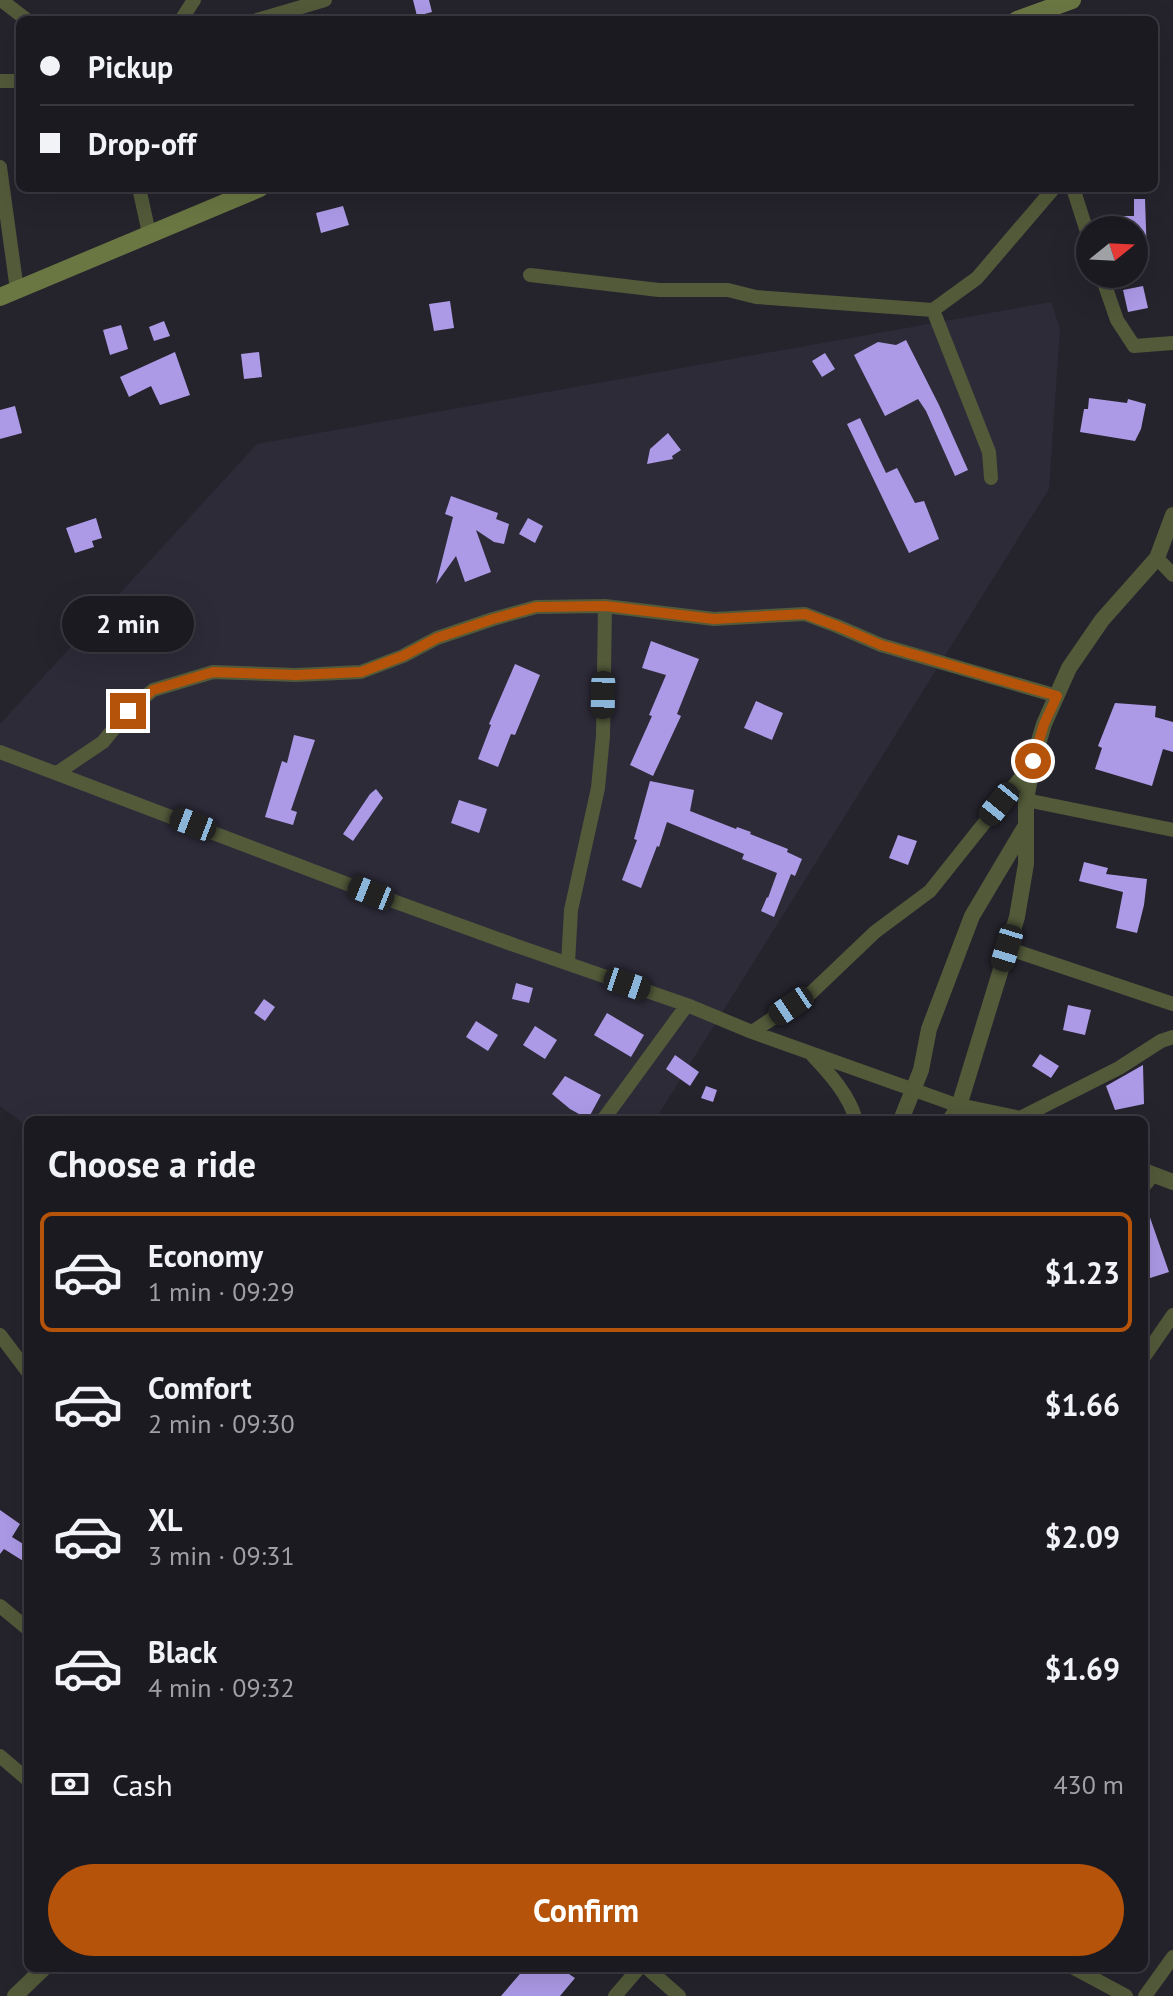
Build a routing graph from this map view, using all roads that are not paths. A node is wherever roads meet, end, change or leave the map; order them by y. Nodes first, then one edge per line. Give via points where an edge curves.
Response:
1 (1, 0) edge
2 (325, 0) edge
3 (1072, 0) edge
4 (22, 16) edge
5 (271, 16) edge
6 (1028, 16) edge
7 (0, 167) edge
8 (140, 192) edge
9 (250, 192) edge
10 (1051, 192) edge
11 (1074, 192) edge
12 (1082, 216) edge
13 (149, 233) junction
14 (530, 275) dead end
15 (1106, 288) edge
16 (8, 293) edge
17 (933, 310) junction
18 (1173, 343) edge
19 (991, 478) dead end
20 (1173, 515) edge
21 (1157, 558) junction
22 (1173, 575) edge
23 (605, 606) junction
24 (1057, 696) junction
25 (0, 752) edge
26 (1033, 761) junction
27 (57, 773) junction
28 (1026, 800) junction
29 (1026, 826) junction
30 (1173, 830) edge
31 (1007, 948) junction
32 (568, 963) junction
33 (1173, 1004) edge
34 (687, 1005) junction
35 (752, 1032) junction
36 (1173, 1037) edge
37 (810, 1053) junction
38 (913, 1090) junction
39 (954, 1113) edge
40 (606, 1116) edge
41 (855, 1116) edge
42 (903, 1116) edge
43 (988, 1116) edge
44 (1028, 1116) edge
45 (1148, 1178) edge
46 (1173, 1182) edge
47 (1173, 1315) edge
48 (0, 1335) edge
49 (1148, 1351) edge
50 (24, 1367) edge
51 (0, 1606) edge
52 (24, 1626) edge
53 (0, 1756) edge
54 (24, 1777) edge
55 (1173, 1957) edge
56 (40, 1972) edge
57 (636, 1972) edge
58 (652, 1972) edge
59 (1081, 1972) edge
60 (15, 1996) edge
61 (615, 1996) edge
62 (679, 1996) edge
63 (1126, 1996) edge
64 (1145, 1996) edge

1 - 4 street
2 - 5 street
3 - 6 main road
7 - 16 street
8 - 13 street
9 - 13 main road
10 - 17 street via 977,278
11 - 12 street
13 - 16 main road
14 - 17 street
15 - 18 street via 1134,346
17 - 19 street via 989,452
20 - 21 street
21 - 22 street
21 - 24 street via 1102,620
23 - 24 street via 714,619 805,614 881,645
23 - 27 street via 536,607 437,638 361,672 213,672 153,690 103,742
23 - 32 street via 599,775 571,910
24 - 26 street
25 - 27 street
26 - 28 street
26 - 35 street via 930,891 875,932 811,993
27 - 32 street
28 - 29 street
28 - 30 street
29 - 31 street via 1026,864
29 - 38 street via 972,916 929,1029
31 - 33 street
31 - 39 street
32 - 34 street
34 - 35 street
34 - 40 street
35 - 37 street
36 - 44 street
37 - 38 street
37 - 41 street via 834,1078
38 - 39 street
38 - 42 street
39 - 43 street
45 - 46 street
47 - 49 street
48 - 50 street
51 - 52 street
53 - 54 street
55 - 64 street
56 - 60 street
57 - 61 street
58 - 62 street
59 - 63 street

